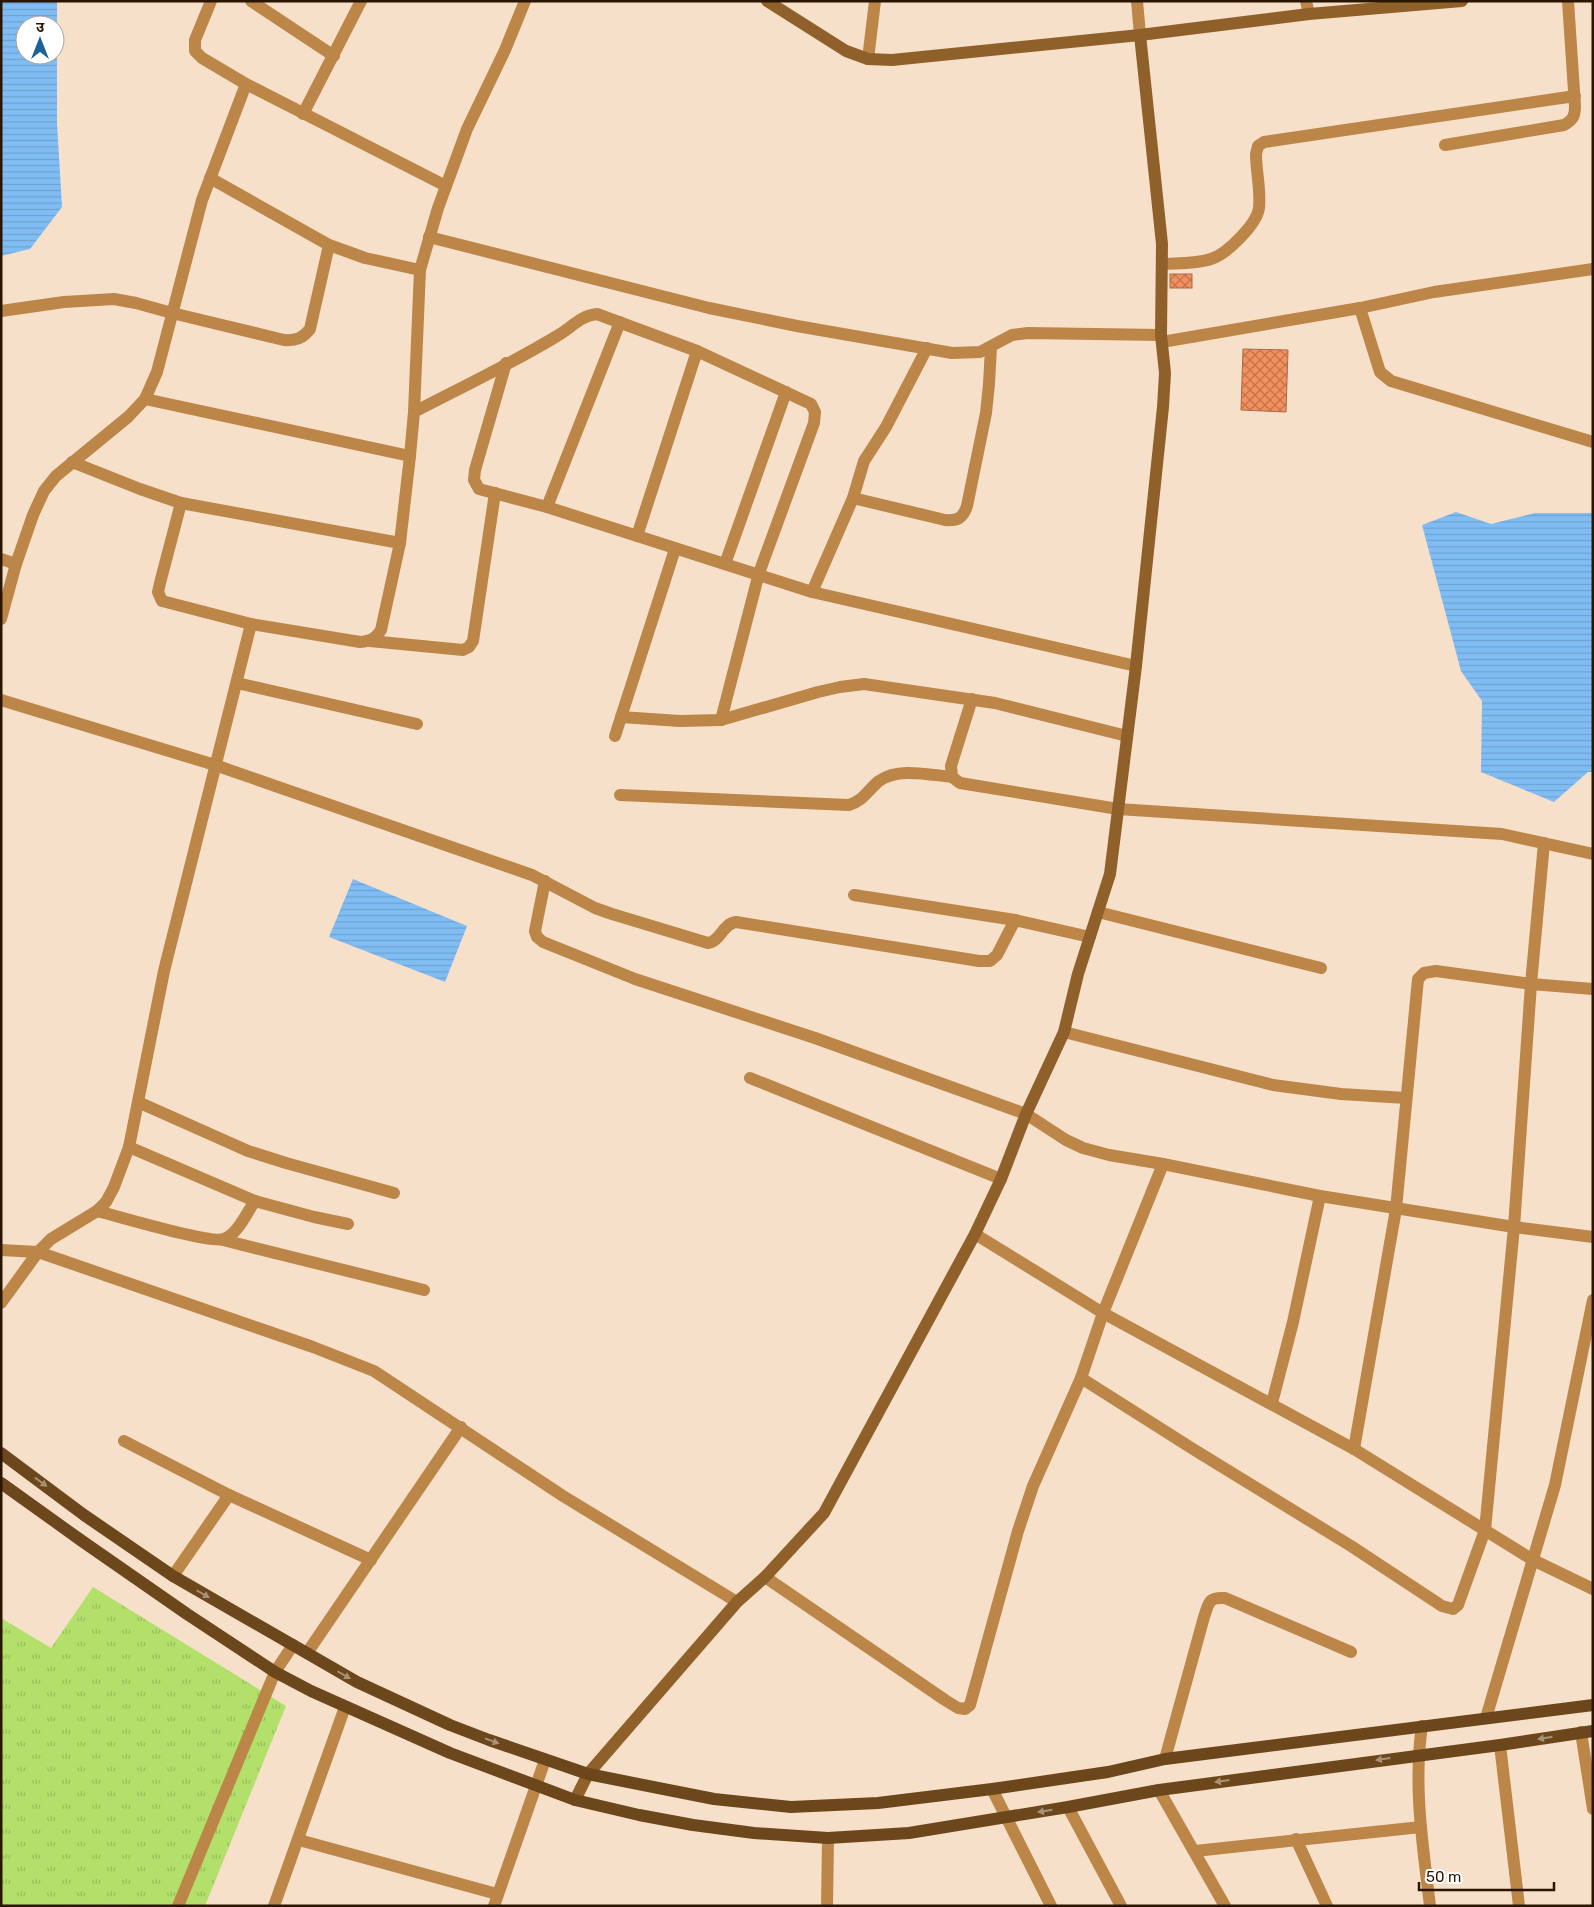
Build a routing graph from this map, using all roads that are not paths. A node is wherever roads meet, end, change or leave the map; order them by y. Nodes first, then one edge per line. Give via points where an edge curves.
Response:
1 (211, 1) edge
2 (251, 1) edge
3 (361, 1) edge
4 (525, 1) edge
5 (767, 1) edge
6 (875, 1) edge
7 (1137, 1) edge
8 (1306, 1) edge
9 (1462, 1) edge
10 (1568, 1) edge
11 (1308, 14) junction
12 (1140, 35) junction
13 (334, 56) junction
14 (868, 59) junction
15 (246, 84) junction
16 (1575, 96) junction
17 (303, 114) junction
18 (1446, 145) dead end
19 (210, 178) junction
20 (446, 186) junction
21 (429, 237) junction
22 (329, 246) junction
23 (1162, 264) junction
24 (1593, 269) edge
25 (420, 270) junction
26 (1360, 308) junction
27 (1, 311) edge
28 (172, 313) junction
29 (620, 322) junction
30 (1162, 339) junction
31 (991, 347) junction
32 (927, 348) junction
33 (697, 351) junction
34 (506, 363) junction
35 (786, 392) junction
36 (145, 400) junction
37 (414, 412) junction
38 (1593, 442) edge
39 (410, 456) junction
40 (72, 462) junction
41 (495, 493) junction
42 (853, 498) junction
43 (181, 503) junction
44 (547, 507) junction
45 (637, 536) junction
46 (400, 543) junction
47 (675, 549) junction
48 (1, 560) edge
49 (16, 564) junction
50 (724, 564) junction
51 (758, 574) junction
52 (812, 592) junction
53 (1, 619) edge
54 (251, 624) junction
55 (370, 641) junction
56 (1136, 666) junction
57 (237, 683) junction
58 (972, 699) junction
59 (1, 700) edge
60 (621, 717) junction
61 (721, 720) junction
62 (417, 724) dead end
63 (615, 736) dead end
64 (1127, 736) junction
65 (215, 764) junction
66 (952, 777) junction
67 (620, 795) dead end
68 (1118, 809) junction
69 (1544, 842) junction
70 (1593, 854) edge
71 (545, 881) junction
72 (854, 895) dead end
73 (1098, 912) junction
74 (1014, 920) junction
75 (1090, 937) junction
76 (1321, 968) dead end
77 (1531, 984) junction
78 (1593, 989) edge
79 (1064, 1032) junction
80 (750, 1078) dead end
81 (1406, 1098) junction
82 (138, 1102) junction
83 (1026, 1114) junction
84 (129, 1147) junction
85 (1163, 1164) junction
86 (1001, 1179) junction
87 (394, 1193) dead end
88 (1320, 1196) junction
89 (255, 1201) junction
90 (1396, 1209) junction
91 (97, 1211) junction
92 (348, 1224) dead end
93 (1514, 1227) junction
94 (975, 1234) junction
95 (1593, 1237) edge
96 (223, 1240) junction
97 (1, 1250) edge
98 (38, 1252) junction
99 (424, 1290) dead end
100 (1593, 1300) edge
101 (1, 1303) edge
102 (1103, 1313) junction
103 (1082, 1378) junction
104 (1272, 1403) junction
105 (461, 1427) junction
106 (124, 1441) dead end
107 (1354, 1449) junction
108 (1, 1454) edge
109 (1, 1482) edge
110 (229, 1495) junction
111 (1485, 1530) junction
112 (371, 1560) junction
113 (1534, 1560) junction
114 (173, 1576) junction
115 (765, 1577) junction
116 (1593, 1589) edge
117 (737, 1602) junction
118 (292, 1645) junction
119 (1351, 1652) dead end
120 (307, 1653) junction
121 (275, 1672) junction
122 (1593, 1705) edge
123 (345, 1707) junction
124 (1486, 1718) junction
125 (1422, 1726) junction
126 (1587, 1732) edge
127 (1500, 1745) junction
128 (1418, 1755) junction
129 (1166, 1759) junction
130 (545, 1760) junction
131 (588, 1774) junction
132 (536, 1786) junction
133 (992, 1790) junction
134 (1159, 1790) junction
135 (575, 1800) junction
136 (1068, 1807) junction
137 (1593, 1809) edge
138 (1006, 1817) junction
139 (1421, 1827) junction
140 (828, 1838) junction
141 (1296, 1839) junction
142 (299, 1840) junction
143 (1195, 1851) junction
144 (498, 1902) edge
145 (178, 1906) edge
146 (274, 1906) edge
147 (827, 1906) edge
148 (1051, 1906) edge
149 (1121, 1906) edge
150 (1225, 1906) edge
151 (1327, 1906) edge
152 (1430, 1906) edge
153 (1519, 1906) edge

1 - 15 street via 195,40 195,51
2 - 13 street
3 - 13 street
4 - 20 street via 467,129
5 - 14 street via 846,51
6 - 14 street
7 - 12 street
8 - 11 street
9 - 11 street
10 - 16 street
11 - 12 street
12 - 14 street via 892,60
12 - 23 street
13 - 17 street
15 - 17 street
15 - 19 street
16 - 18 street via 1575,114 1564,125
16 - 23 street via 1264,142 1258,146 1256,154 1259,208 1251,227 1221,255 1212,259
17 - 20 street
19 - 22 street
19 - 28 street
20 - 21 street
21 - 25 street
21 - 32 street via 709,308
22 - 25 street
22 - 28 street via 310,329 295,340
23 - 30 street
24 - 26 street via 1434,292
25 - 37 street
26 - 30 street
26 - 38 street via 1380,372 1391,381
27 - 28 street via 114,299
28 - 36 street via 157,372
29 - 33 street
29 - 34 street via 596,314 587,315 558,336
29 - 44 street
30 - 31 street via 1028,333 1012,334
30 - 56 street via 1163,407
31 - 32 street via 968,354
31 - 42 street via 986,413 964,516 956,521 945,520
32 - 42 street via 886,427 864,461
33 - 35 street
33 - 45 street
34 - 37 street
34 - 41 street via 474,470 474,480 479,489
35 - 50 street
35 - 51 street via 811,404 815,412 814,423
36 - 39 street
36 - 40 street
37 - 39 street
39 - 46 street
40 - 43 street
40 - 49 street via 44,491
41 - 44 street
41 - 55 street via 473,641 469,647 464,650
42 - 52 street
43 - 46 street
43 - 54 street via 158,592 162,601
44 - 45 street
45 - 47 street
46 - 55 street via 381,630 377,638
47 - 50 street
47 - 60 street
48 - 49 street
49 - 53 street
50 - 51 street
51 - 52 street
51 - 61 street
52 - 56 street
54 - 55 street
54 - 57 street
56 - 64 street
57 - 62 street
57 - 65 street
58 - 61 street via 864,684
58 - 64 street via 1017,707
58 - 66 street via 951,766
59 - 65 street
60 - 61 street via 680,722
60 - 63 street
64 - 68 street
65 - 71 street
65 - 82 street via 164,971
66 - 67 street via 893,775 880,780 861,800 849,806
66 - 68 street via 960,783
68 - 69 street via 1454,830
68 - 73 street via 1110,874
69 - 70 street
69 - 77 street
71 - 74 street via 595,908 708,943 714,942 727,925 736,922 990,961 997,955
71 - 83 street via 535,931 543,942 635,979 815,1038
72 - 74 street
73 - 75 street
73 - 76 street
74 - 75 street
75 - 79 street
77 - 78 street
77 - 81 street via 1436,971 1424,973 1418,979 1416,990
77 - 93 street
79 - 81 street via 1274,1085
79 - 83 street
80 - 86 street
81 - 90 street
82 - 84 street
82 - 87 street via 248,1150
83 - 85 street via 1083,1148
83 - 86 street
84 - 89 street
84 - 91 street via 114,1187
85 - 88 street
85 - 102 street
86 - 94 street
88 - 90 street
88 - 104 street via 1294,1322
89 - 92 street
89 - 96 street via 234,1232
90 - 93 street
90 - 107 street
91 - 96 street via 184,1234
91 - 98 street via 51,1239
93 - 95 street
93 - 111 street
94 - 102 street
94 - 115 street via 824,1513
96 - 99 street
97 - 98 street
98 - 101 street
98 - 105 street via 374,1371
100 - 113 street via 1554,1485
102 - 103 street
102 - 104 street
103 - 111 street via 1442,1606 1453,1609 1458,1605
103 - 115 street via 1033,1486 970,1705 965,1709 945,1700
104 - 107 street
105 - 112 street
105 - 117 street via 563,1496
106 - 110 street
107 - 111 street
108 -> 114 main road
109 - 121 main road
110 - 112 street
110 - 114 street
111 - 113 street
112 - 120 street
113 - 116 street
113 - 124 street
114 -> 118 main road
115 - 117 street
117 - 131 street
118 - 120 main road
118 - 121 street
119 - 129 street via 1225,1598 1210,1601
120 -> 130 main road via 357,1682 450,1725
121 - 123 main road
121 - 145 street
122 - 124 main road
123 - 132 main road
123 - 142 street
124 - 125 main road
125 - 128 street
125 - 129 main road
126 -> 127 main road
126 - 137 street
127 - 128 main road
127 - 153 street
128 -> 134 main road
128 - 139 street
129 - 133 main road via 1108,1772
130 - 131 main road
130 - 132 street
131 - 133 main road via 714,1799 791,1807 878,1803
131 - 135 street
132 - 135 main road
132 - 144 street
133 - 138 street
134 - 136 main road
134 - 143 street
135 - 140 main road via 693,1825
136 -> 138 main road
136 - 149 street
138 - 140 main road via 909,1833
138 - 148 street
139 - 141 street
139 - 152 street
140 - 147 street
141 - 143 street
141 - 151 street
142 - 144 street
142 - 146 street
143 - 150 street

